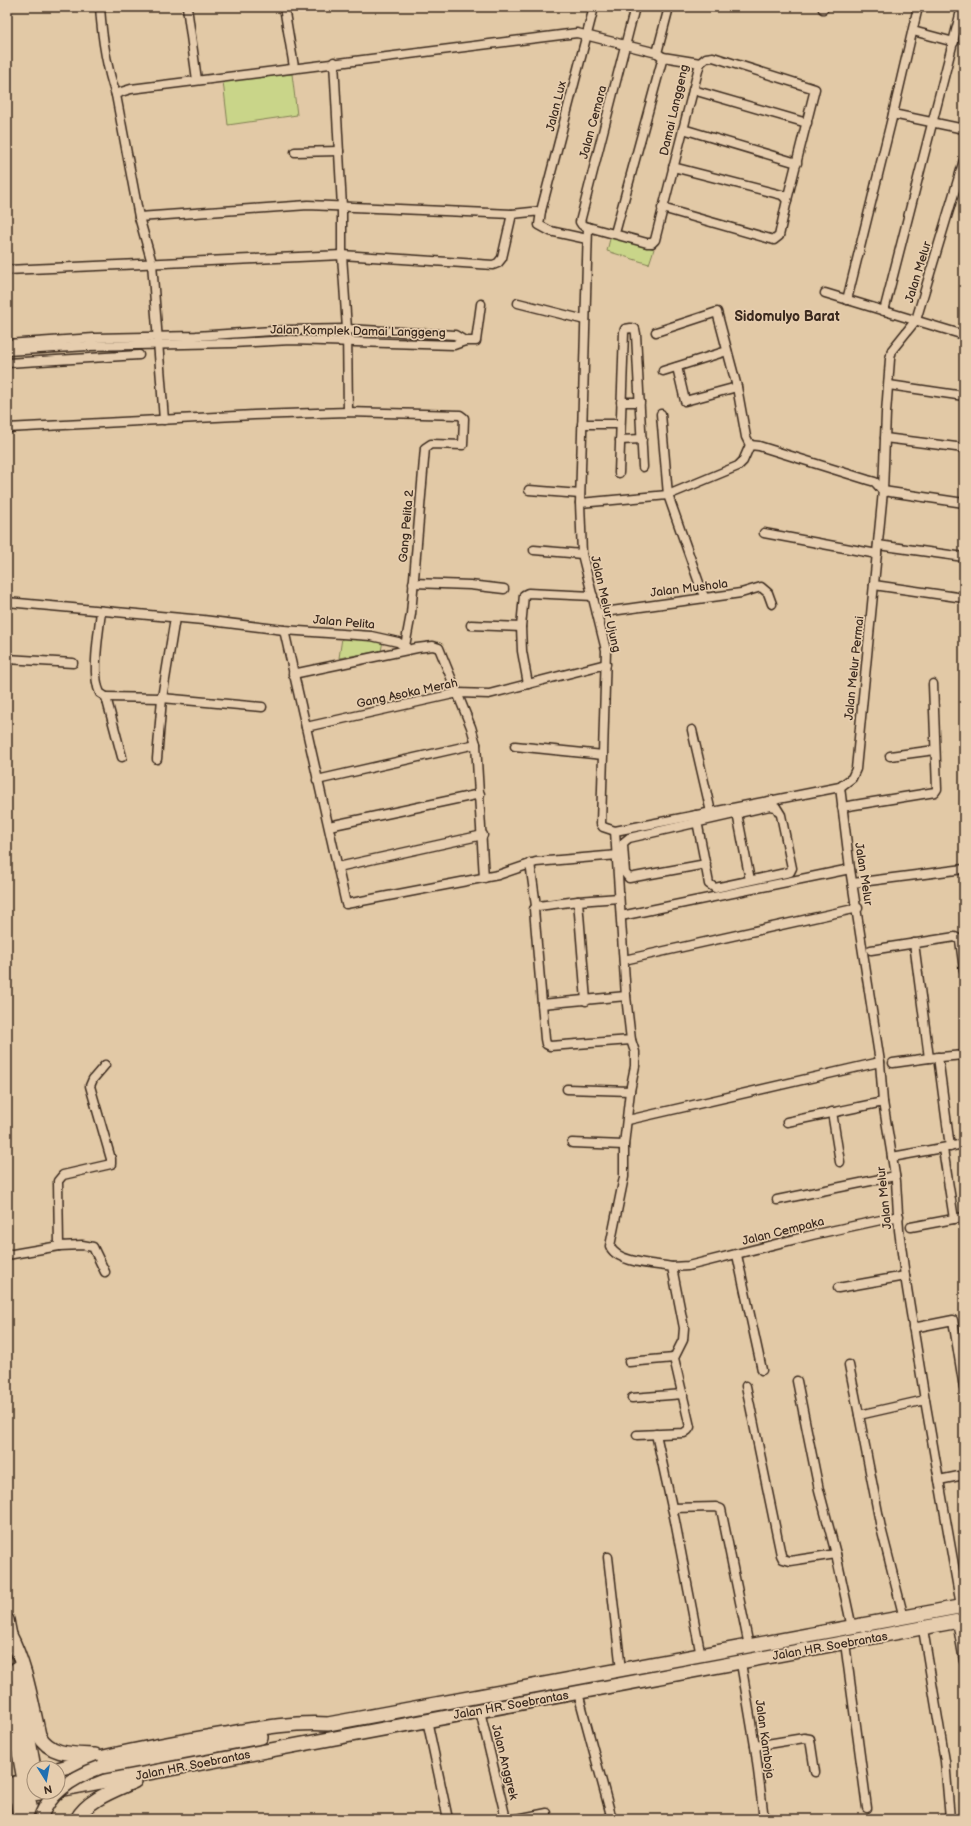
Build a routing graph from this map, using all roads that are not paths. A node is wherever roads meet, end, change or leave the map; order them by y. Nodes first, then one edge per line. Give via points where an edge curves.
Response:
1 (100, 7) edge
2 (188, 7) edge
3 (284, 7) edge
4 (594, 7) edge
5 (635, 7) edge
6 (669, 7) edge
7 (918, 7) edge
8 (962, 7) edge
9 (913, 31) junction
10 (586, 35) junction
11 (954, 42) junction
12 (626, 45) junction
13 (660, 55) junction
14 (334, 62) junction
15 (700, 63) junction
16 (294, 68) junction
17 (197, 80) junction
18 (693, 90) junction
19 (116, 95) junction
20 (893, 114) junction
21 (932, 122) junction
22 (808, 123) junction
23 (683, 129) junction
24 (964, 129) edge
25 (339, 151) junction
26 (296, 152) dead end
27 (964, 160) edge
28 (796, 163) junction
29 (673, 167) junction
30 (787, 200) junction
31 (342, 207) junction
32 (662, 208) junction
33 (541, 211) junction
34 (512, 214) junction
35 (139, 217) junction
36 (588, 227) junction
37 (614, 233) junction
38 (587, 239) junction
39 (342, 255) junction
40 (152, 263) junction
41 (7, 270) edge
42 (825, 293) dead end
43 (847, 300) junction
44 (518, 303) dead end
45 (480, 304) dead end
46 (884, 311) junction
47 (585, 320) junction
48 (916, 320) junction
49 (347, 329) junction
50 (395, 332) junction
51 (656, 332) dead end
52 (232, 334) junction
53 (964, 335) edge
54 (158, 341) junction
55 (347, 341) junction
56 (465, 341) junction
57 (393, 342) junction
58 (232, 343) junction
59 (7, 344) edge
60 (88, 346) junction
61 (16, 350) junction
62 (7, 351) edge
63 (728, 351) junction
64 (140, 355) dead end
65 (88, 358) junction
66 (16, 362) junction
67 (7, 363) edge
68 (677, 367) junction
69 (663, 371) dead end
70 (889, 385) junction
71 (737, 387) junction
72 (964, 396) edge
73 (621, 402) junction
74 (640, 402) junction
75 (348, 412) junction
76 (661, 414) dead end
77 (164, 420) junction
78 (582, 424) junction
79 (620, 424) junction
80 (7, 428) edge
81 (884, 438) junction
82 (642, 439) junction
83 (620, 440) junction
84 (750, 445) junction
85 (964, 448) edge
86 (644, 467) dead end
87 (619, 473) dead end
88 (529, 490) dead end
89 (883, 491) junction
90 (580, 494) junction
91 (668, 495) junction
92 (580, 503) junction
93 (964, 503) edge
94 (764, 533) dead end
95 (878, 545) junction
96 (534, 550) dead end
97 (582, 554) junction
98 (877, 554) junction
99 (964, 557) edge
100 (413, 584) junction
101 (874, 585) junction
102 (504, 589) dead end
103 (593, 596) junction
104 (704, 597) junction
105 (964, 598) edge
106 (7, 602) edge
107 (772, 604) dead end
108 (101, 611) junction
109 (597, 613) junction
110 (175, 618) junction
111 (471, 625) dead end
112 (521, 627) junction
113 (284, 630) junction
114 (407, 648) junction
115 (7, 660) edge
116 (73, 663) dead end
117 (606, 664) junction
118 (293, 674) junction
119 (528, 684) junction
120 (933, 684) dead end
121 (458, 693) junction
122 (106, 697) junction
123 (162, 698) junction
124 (262, 707) dead end
125 (306, 727) junction
126 (692, 730) dead end
127 (476, 744) junction
128 (515, 746) dead end
129 (935, 750) junction
130 (603, 754) junction
131 (890, 756) dead end
132 (122, 757) dead end
133 (157, 759) dead end
134 (317, 780) junction
135 (840, 787) junction
136 (480, 794) junction
137 (842, 807) junction
138 (711, 812) junction
139 (737, 813) junction
140 (697, 818) junction
141 (329, 826) junction
142 (615, 831) junction
143 (483, 834) junction
144 (618, 855) junction
145 (530, 863) junction
146 (706, 864) junction
147 (338, 867) junction
148 (964, 868) edge
149 (850, 869) junction
150 (484, 878) junction
151 (750, 880) junction
152 (853, 883) junction
153 (619, 898) junction
154 (578, 901) junction
155 (536, 906) junction
156 (858, 908) junction
157 (621, 916) junction
158 (914, 943) junction
159 (871, 950) dead end
160 (624, 960) junction
161 (964, 970) edge
162 (626, 996) junction
163 (586, 1001) junction
164 (542, 1004) junction
165 (631, 1040) junction
166 (964, 1055) edge
167 (929, 1058) junction
168 (938, 1058) junction
169 (880, 1062) junction
170 (893, 1063) dead end
171 (105, 1065) dead end
172 (567, 1089) dead end
173 (630, 1092) junction
174 (883, 1102) junction
175 (832, 1112) junction
176 (628, 1120) junction
177 (787, 1122) dead end
178 (572, 1143) dead end
179 (964, 1144) edge
180 (624, 1145) junction
181 (947, 1148) junction
182 (892, 1157) junction
183 (840, 1162) dead end
184 (895, 1176) junction
185 (777, 1200) dead end
186 (899, 1216) junction
187 (964, 1218) edge
188 (954, 1219) junction
189 (911, 1228) dead end
190 (59, 1246) junction
191 (7, 1255) edge
192 (737, 1255) junction
193 (672, 1267) junction
194 (105, 1272) dead end
195 (905, 1276) junction
196 (838, 1288) dead end
197 (913, 1328) junction
198 (674, 1358) junction
199 (629, 1362) dead end
200 (849, 1364) dead end
201 (762, 1370) dead end
202 (797, 1381) dead end
203 (746, 1386) dead end
204 (964, 1388) edge
205 (683, 1394) junction
206 (632, 1398) dead end
207 (924, 1400) junction
208 (859, 1415) junction
209 (656, 1434) junction
210 (637, 1435) dead end
211 (964, 1476) edge
212 (939, 1480) junction
213 (672, 1508) junction
214 (836, 1554) junction
215 (608, 1557) dead end
216 (962, 1606) edge
217 (904, 1618) junction
218 (7, 1620) edge
219 (960, 1621) edge
220 (852, 1628) junction
221 (923, 1629) junction
222 (9, 1633) junction
223 (845, 1643) junction
224 (749, 1646) junction
225 (701, 1656) junction
226 (964, 1661) edge
227 (741, 1663) junction
228 (619, 1671) junction
229 (621, 1685) junction
230 (7, 1687) edge
231 (578, 1693) junction
232 (480, 1711) junction
233 (427, 1720) junction
234 (755, 1746) junction
235 (33, 1760) edge
236 (103, 1761) junction
237 (66, 1768) edge
238 (155, 1772) junction
239 (814, 1772) dead end
240 (26, 1789) edge
241 (66, 1789) edge
242 (29, 1800) edge
243 (33, 1800) edge
244 (866, 1808) dead end
245 (547, 1813) dead end
246 (20, 1819) edge
247 (33, 1819) edge
248 (40, 1819) edge
249 (44, 1819) edge
250 (77, 1819) edge
251 (448, 1819) edge
252 (506, 1819) edge
253 (517, 1819) edge
254 (612, 1819) edge
255 (764, 1819) edge
256 (950, 1819) edge

1 - 19 street via 102,35
2 - 17 street
3 - 16 street
4 - 10 street, Jalan Lux
5 - 12 street, Jalan Cemara
6 - 13 street
7 - 9 street
8 - 11 street
9 - 11 street
9 - 20 street
10 - 12 street
10 - 14 street via 577,33
10 - 33 street, Jalan Lux
11 - 21 street
12 - 13 street
12 - 36 street, Jalan Cemara via 580,222
13 - 15 street, Damai Langgeng
13 - 37 street, Damai Langgeng
14 - 16 street
14 - 25 street
15 - 18 street, Damai Langgeng
15 - 22 street via 706,58 713,57 816,88
16 - 17 street
17 - 19 street via 131,89
18 - 22 street
18 - 23 street, Damai Langgeng
19 - 35 street
20 - 21 street
20 - 43 street
21 - 24 street
21 - 46 street
22 - 28 street
23 - 28 street
23 - 29 street, Damai Langgeng
25 - 26 street
25 - 31 street
27 - 48 street, Jalan Melur
28 - 30 street
29 - 30 street via 762,192 782,195
29 - 32 street, Damai Langgeng
30 - 32 street via 779,236 774,240
31 - 34 street
31 - 35 street via 308,205
31 - 39 street
32 - 37 street, Damai Langgeng via 655,240 652,243 647,244
33 - 34 street
33 - 38 street via 539,226
34 - 39 street via 502,258 493,265
35 - 40 street
36 - 37 street, Damai Langgeng
36 - 38 street, Jalan Cemara
38 - 47 street, Jalan Melur Ujung
39 - 40 street
39 - 49 street
40 - 41 street
40 - 54 street
42 - 43 street
43 - 46 street
44 - 47 street
45 - 56 street via 476,341
46 - 48 street
47 - 78 street, Jalan Melur Ujung
48 - 53 street
48 - 70 street, Jalan Melur via 892,350
49 - 50 street, Jalan Komplek Damai Langgeng
49 - 52 street, Jalan Komplek Damai Langgeng
49 - 55 street
50 - 56 street, Jalan Komplek Damai Langgeng via 455,336
50 - 57 street
51 - 63 street via 717,312
52 - 54 street, Jalan Komplek Damai Langgeng
52 - 58 street
54 - 58 street, Jalan Komplek Damai Langgeng
54 - 59 street, Jalan Komplek Damai Langgeng via 94,338
54 - 60 street, Jalan Komplek Damai Langgeng
54 - 77 street
55 - 57 street, Jalan Komplek Damai Langgeng
55 - 58 street, Jalan Komplek Damai Langgeng
55 - 75 street
56 - 57 street, Jalan Komplek Damai Langgeng via 454,345
60 - 61 street, Jalan Komplek Damai Langgeng
60 - 65 street
61 - 62 street, Jalan Komplek Damai Langgeng
61 - 66 street
63 - 68 street
63 - 71 street
64 - 65 street
65 - 66 street
66 - 67 street
68 - 69 street
68 - 71 street via 686,401
70 - 72 street
70 - 81 street, Jalan Melur
71 - 84 street via 746,437
73 - 74 street
73 - 74 street via 624,332 625,329 631,328 635,329 636,334
73 - 79 street
74 - 82 street
75 - 77 street
75 - 100 street, Gang Pelita 2 via 460,415 464,418 463,445 431,444 425,448
76 - 91 street
77 - 80 street
78 - 79 street
78 - 90 street, Jalan Melur Ujung
79 - 83 street
81 - 85 street
81 - 89 street, Jalan Melur
82 - 83 street
82 - 86 street
83 - 87 street
84 - 89 street via 875,482
84 - 91 street via 738,466
88 - 90 street
89 - 93 street
89 - 95 street, Jalan Melur Permai
90 - 92 street, Jalan Melur Ujung
91 - 92 street
91 - 104 street
92 - 97 street, Jalan Melur Ujung
94 - 98 street
95 - 98 street, Jalan Melur Permai
95 - 99 street
96 - 97 street
97 - 103 street, Jalan Melur Ujung
98 - 101 street, Jalan Melur Permai
100 - 102 street via 470,585
100 - 114 street, Gang Pelita 2
101 - 105 street
101 - 135 street, Jalan Melur Permai via 856,770 852,778
103 - 109 street, Jalan Melur Ujung
103 - 112 street via 526,594 523,597
104 - 107 street, Jalan Mushola via 741,593 761,587 768,593
104 - 109 street, Jalan Mushola
106 - 108 street, Jalan Pelita
108 - 110 street, Jalan Pelita
108 - 122 street via 96,670 100,693
109 - 117 street, Jalan Melur Ujung via 604,641
110 - 113 street, Jalan Pelita
110 - 123 street
111 - 112 street
112 - 119 street
113 - 114 street, Jalan Pelita via 371,636 398,642
113 - 118 street
114 - 118 street
114 - 121 street, Jalan Pelita via 439,648
115 - 116 street
117 - 119 street, Gang Asoka Merah
117 - 130 street, Jalan Melur Ujung
118 - 125 street
119 - 121 street, Gang Asoka Merah via 490,694
120 - 129 street
121 - 125 street, Gang Asoka Merah
121 - 127 street, Jalan Pelita
122 - 123 street
122 - 132 street
123 - 124 street
123 - 133 street
125 - 134 street
126 - 138 street
127 - 134 street
127 - 136 street, Jalan Pelita
128 - 130 street
129 - 131 street
129 - 137 street via 937,789 933,793
130 - 142 street, Jalan Melur Ujung via 601,824 603,828
134 - 141 street
135 - 137 street, Jalan Melur
135 - 138 street
136 - 141 street
136 - 143 street, Jalan Pelita
137 - 149 street, Jalan Melur
138 - 140 street
139 - 140 street
139 - 151 street
139 - 151 street via 770,806 779,810 792,868 790,872
140 - 142 street
140 - 146 street
140 - 146 street via 627,839 623,845 625,873 629,878
141 - 147 street
142 - 144 street, Jalan Cempaka
143 - 147 street
143 - 150 street, Jalan Pelita
144 - 145 street
144 - 153 street, Jalan Cempaka
145 - 150 street
145 - 155 street
146 - 151 street via 709,884 715,888
147 - 150 street via 345,902 348,904
148 - 152 street
149 - 152 street, Jalan Melur
149 - 157 street
152 - 156 street, Jalan Melur
153 - 154 street
153 - 157 street, Jalan Cempaka
154 - 155 street
154 - 163 street
155 - 164 street via 534,909
156 - 160 street
156 - 169 street, Jalan Melur
157 - 160 street, Jalan Cempaka
158 - 159 street
158 - 161 street via 958,938
158 - 167 street
160 - 162 street, Jalan Cempaka
162 - 163 street
162 - 165 street, Jalan Cempaka
163 - 164 street
164 - 165 street via 545,1040 550,1046
165 - 173 street, Jalan Cempaka via 635,1057
166 - 168 street
167 - 168 street
167 - 170 street
168 - 181 street
169 - 174 street, Jalan Melur
169 - 176 street
171 - 190 street via 90,1086 112,1162 109,1165 60,1177
172 - 173 street
173 - 176 street, Jalan Cempaka
174 - 175 street
174 - 182 street, Jalan Melur
175 - 177 street
175 - 183 street
176 - 180 street, Jalan Cempaka
178 - 180 street
179 - 181 street
180 - 193 street, Jalan Cempaka via 624,1177 610,1243 612,1250 627,1259
181 - 182 street
181 - 188 street
182 - 184 street, Jalan Melur
184 - 185 street
184 - 186 street, Jalan Melur
186 - 192 street, Jalan Cempaka
186 - 195 street, Jalan Melur
187 - 188 street
188 - 189 street
190 - 191 street
190 - 194 street via 93,1247
192 - 193 street, Jalan Cempaka
192 - 201 street
193 - 198 street via 684,1328 683,1340
195 - 196 street
195 - 197 street, Jalan Melur
197 - 204 street via 953,1320
197 - 207 street, Jalan Melur
198 - 199 street
198 - 205 street
200 - 208 street
202 - 214 street via 819,1490
203 - 214 street via 783,1559 790,1561
205 - 206 street
205 - 209 street via 688,1430
207 - 208 street
207 - 212 street, Jalan Melur
208 - 217 street via 881,1528
209 - 210 street
209 - 213 street
211 - 212 street
212 - 216 street, Jalan Melur
213 - 224 street via 721,1509
213 - 225 street
214 - 220 street
215 - 228 street
216 - 217 main road, Jalan HR. Soebrantas
217 - 220 main road, Jalan HR. Soebrantas
218 - 222 main road
219 - 221 main road, Jalan HR. Soebrantas
219 - 226 street
220 - 224 main road, Jalan HR. Soebrantas
221 - 223 main road, Jalan HR. Soebrantas
221 - 256 street via 945,1761
222 - 235 main road
222 - 236 main road via 25,1672 39,1735 44,1744 55,1750
223 - 227 main road, Jalan HR. Soebrantas
223 - 244 street
224 - 225 main road, Jalan HR. Soebrantas
225 - 228 main road, Jalan HR. Soebrantas
227 - 229 main road, Jalan HR. Soebrantas
227 - 234 street, Jalan Kamboja
228 - 229 main road
228 - 236 main road, Jalan HR. Soebrantas via 328,1724
229 - 231 main road, Jalan HR. Soebrantas
230 - 240 main road
231 - 232 main road, Jalan HR. Soebrantas
231 - 254 street
232 - 233 main road, Jalan HR. Soebrantas
232 - 252 street, Jalan Anggrek
233 - 238 main road, Jalan HR. Soebrantas
233 - 251 street
234 - 239 street via 807,1738 811,1741
234 - 255 street, Jalan Kamboja
236 - 237 main road
236 - 248 main road, bridge via 67,1784 50,1800
238 - 241 main road, Jalan HR. Soebrantas
238 - 250 main road via 108,1793
240 - 246 main road
242 - 247 main road
243 - 249 main road
245 - 253 street

